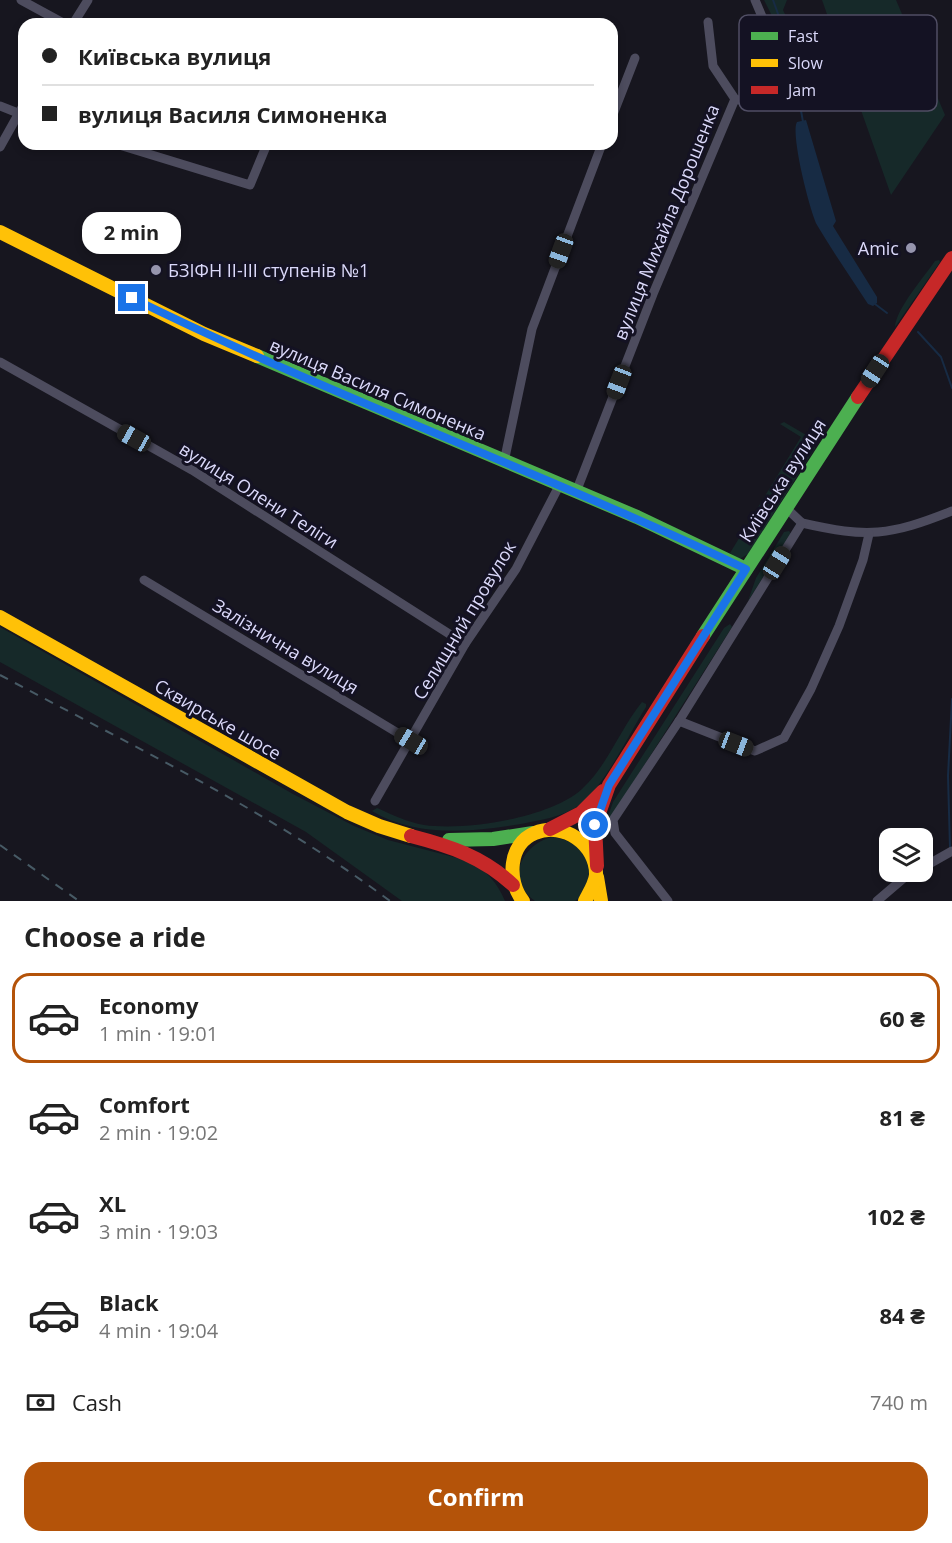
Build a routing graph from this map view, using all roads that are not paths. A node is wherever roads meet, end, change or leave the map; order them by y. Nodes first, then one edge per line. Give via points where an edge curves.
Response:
1 (21, 0) edge
2 (88, 0) edge
3 (755, 0) edge
4 (761, 15) edge
5 (54, 18) edge
6 (77, 18) edge
7 (708, 22) dead end
8 (635, 58) dead end
9 (735, 99) junction
10 (739, 100) edge
11 (618, 102) edge
12 (0, 106) edge
13 (18, 114) edge
14 (18, 120) edge
15 (0, 147) edge
16 (136, 150) edge
17 (265, 150) edge
18 (600, 150) edge
19 (0, 232) edge
20 (952, 258) edge
21 (0, 362) edge
22 (504, 462) junction
23 (559, 486) junction
24 (576, 492) junction
25 (785, 507) junction
26 (952, 511) edge
27 (802, 523) junction
28 (869, 534) junction
29 (746, 569) junction
30 (144, 580) dead end
31 (0, 617) edge
32 (465, 644) junction
33 (679, 722) junction
34 (411, 741) junction
35 (609, 785) junction
36 (375, 801) dead end
37 (542, 831) junction
38 (425, 839) junction
39 (950, 853) edge
40 (933, 862) edge
41 (597, 871) junction
42 (899, 882) edge
43 (518, 895) edge
44 (585, 901) edge
45 (601, 901) edge
46 (668, 901) edge
47 (877, 901) edge

1 - 5 street
2 - 6 street
3 - 4 street
7 - 9 street via 713,66
8 - 11 street
9 - 10 street
9 - 24 street, вулиця Михайла Дорошенка
12 - 13 street
14 - 15 street
16 - 17 street via 250,185
18 - 22 street via 532,329
19 - 22 main road, вулиця Василя Симоненка via 204,334
20 - 25 main road, Київська вулиця
21 - 32 street, вулиця Олени Теліги via 192,470
22 - 23 main road, вулиця Василя Симоненка
23 - 24 main road, вулиця Василя Симоненка
23 - 32 street, Селищний провулок via 516,569
24 - 29 main road, вулиця Василя Симоненка
25 - 27 street
25 - 29 main road, Київська вулиця
26 - 28 street via 895,532
27 - 28 street
27 - 33 street
28 - 33 street via 839,626 784,738 755,751
29 - 35 main road, Київська вулиця
30 - 34 street, Залізнична вулиця
31 - 38 main road, Сквирське шосе via 347,812 389,830
32 - 34 street, Селищний провулок
33 - 46 street via 613,820 615,832
34 - 36 street, Селищний провулок
35 - 37 main road, Київська вулиця via 581,813
35 - 41 main road, Київська вулиця via 595,825
37 - 38 main road, Сквирське шосе via 472,841
37 - 41 main road via 572,833 581,838 588,845
37 - 43 main road via 519,847 513,858
38 - 43 main road, Сквирське шосе via 483,859
39 - 40 street
41 - 44 main road
41 - 45 main road
42 - 47 street

